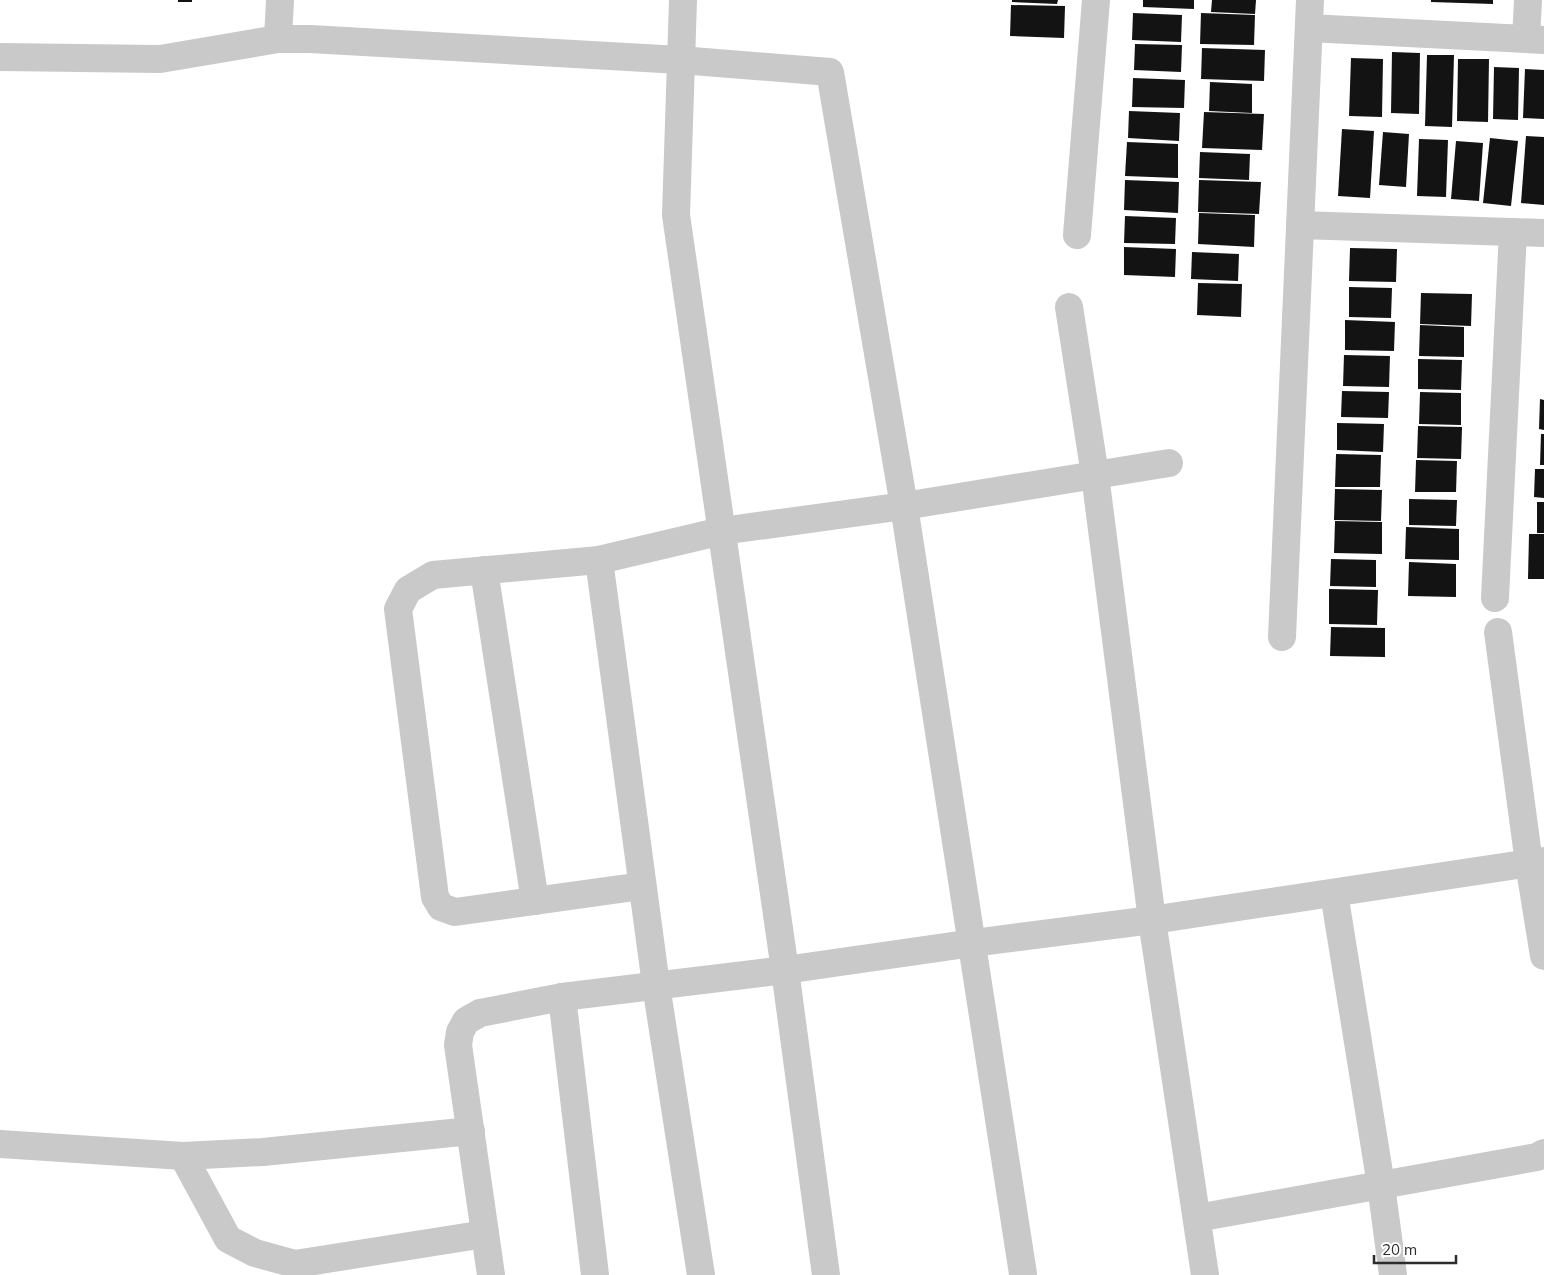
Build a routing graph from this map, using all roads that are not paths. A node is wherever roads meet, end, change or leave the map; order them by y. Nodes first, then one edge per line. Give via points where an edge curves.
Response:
1 (280, 0) edge
2 (683, 0) edge
3 (1096, 0) edge
4 (1310, 0) edge
5 (1528, 0) edge
6 (1308, 28) junction
7 (278, 39) junction
8 (1535, 40) edge
9 (0, 58) edge
10 (680, 60) junction
11 (1300, 224) junction
12 (1513, 232) junction
13 (1544, 234) edge
14 (1077, 235) dead end
15 (1069, 307) dead end
16 (1169, 463) dead end
17 (1095, 475) junction
18 (904, 506) junction
19 (722, 531) junction
20 (598, 560) junction
21 (484, 570) junction
22 (1495, 598) dead end
23 (1498, 632) dead end
24 (1282, 637) dead end
25 (1536, 862) edge
26 (642, 886) junction
27 (1334, 893) junction
28 (535, 901) junction
29 (1152, 920) junction
30 (973, 943) junction
31 (1544, 956) edge
32 (785, 970) junction
33 (656, 985) junction
34 (562, 998) junction
35 (471, 1131) junction
36 (0, 1144) edge
37 (1544, 1153) edge
38 (183, 1156) junction
39 (1381, 1185) junction
40 (1197, 1218) junction
41 (485, 1234) junction
42 (330, 1267) edge
43 (1023, 1274) edge
44 (490, 1275) edge
45 (595, 1275) edge
46 (701, 1275) edge
47 (826, 1275) edge
48 (1205, 1275) edge
49 (1393, 1275) edge

1 - 7 street
2 - 10 street
3 - 14 street
4 - 6 street
5 - 8 street
6 - 8 street
6 - 11 street
7 - 9 street via 160,59
7 - 10 street
10 - 18 street via 830,72
10 - 19 street via 676,215
11 - 12 street
11 - 24 street
12 - 13 street
12 - 22 street
15 - 17 street
16 - 17 street
17 - 18 street
17 - 29 street
18 - 19 street
18 - 30 street
19 - 20 street
19 - 32 street
20 - 21 street
20 - 26 street
21 - 28 street
21 - 28 street via 433,575 408,590 398,609 434,897 441,907 455,912
23 - 25 street
25 - 27 street
25 - 31 street
26 - 28 street
26 - 33 street
27 - 29 street
27 - 39 street
29 - 30 street
29 - 40 street
30 - 32 street
30 - 43 street
32 - 33 street
32 - 47 street
33 - 34 street
33 - 46 street
34 - 35 street via 480,1013 466,1022 460,1032 458,1046
34 - 45 street
35 - 38 street via 263,1152
35 - 41 street
36 - 38 street
37 - 39 street via 1537,1157
38 - 42 street via 228,1239 255,1253 295,1264
39 - 40 street
39 - 49 street
40 - 48 street
41 - 42 street
41 - 44 street

